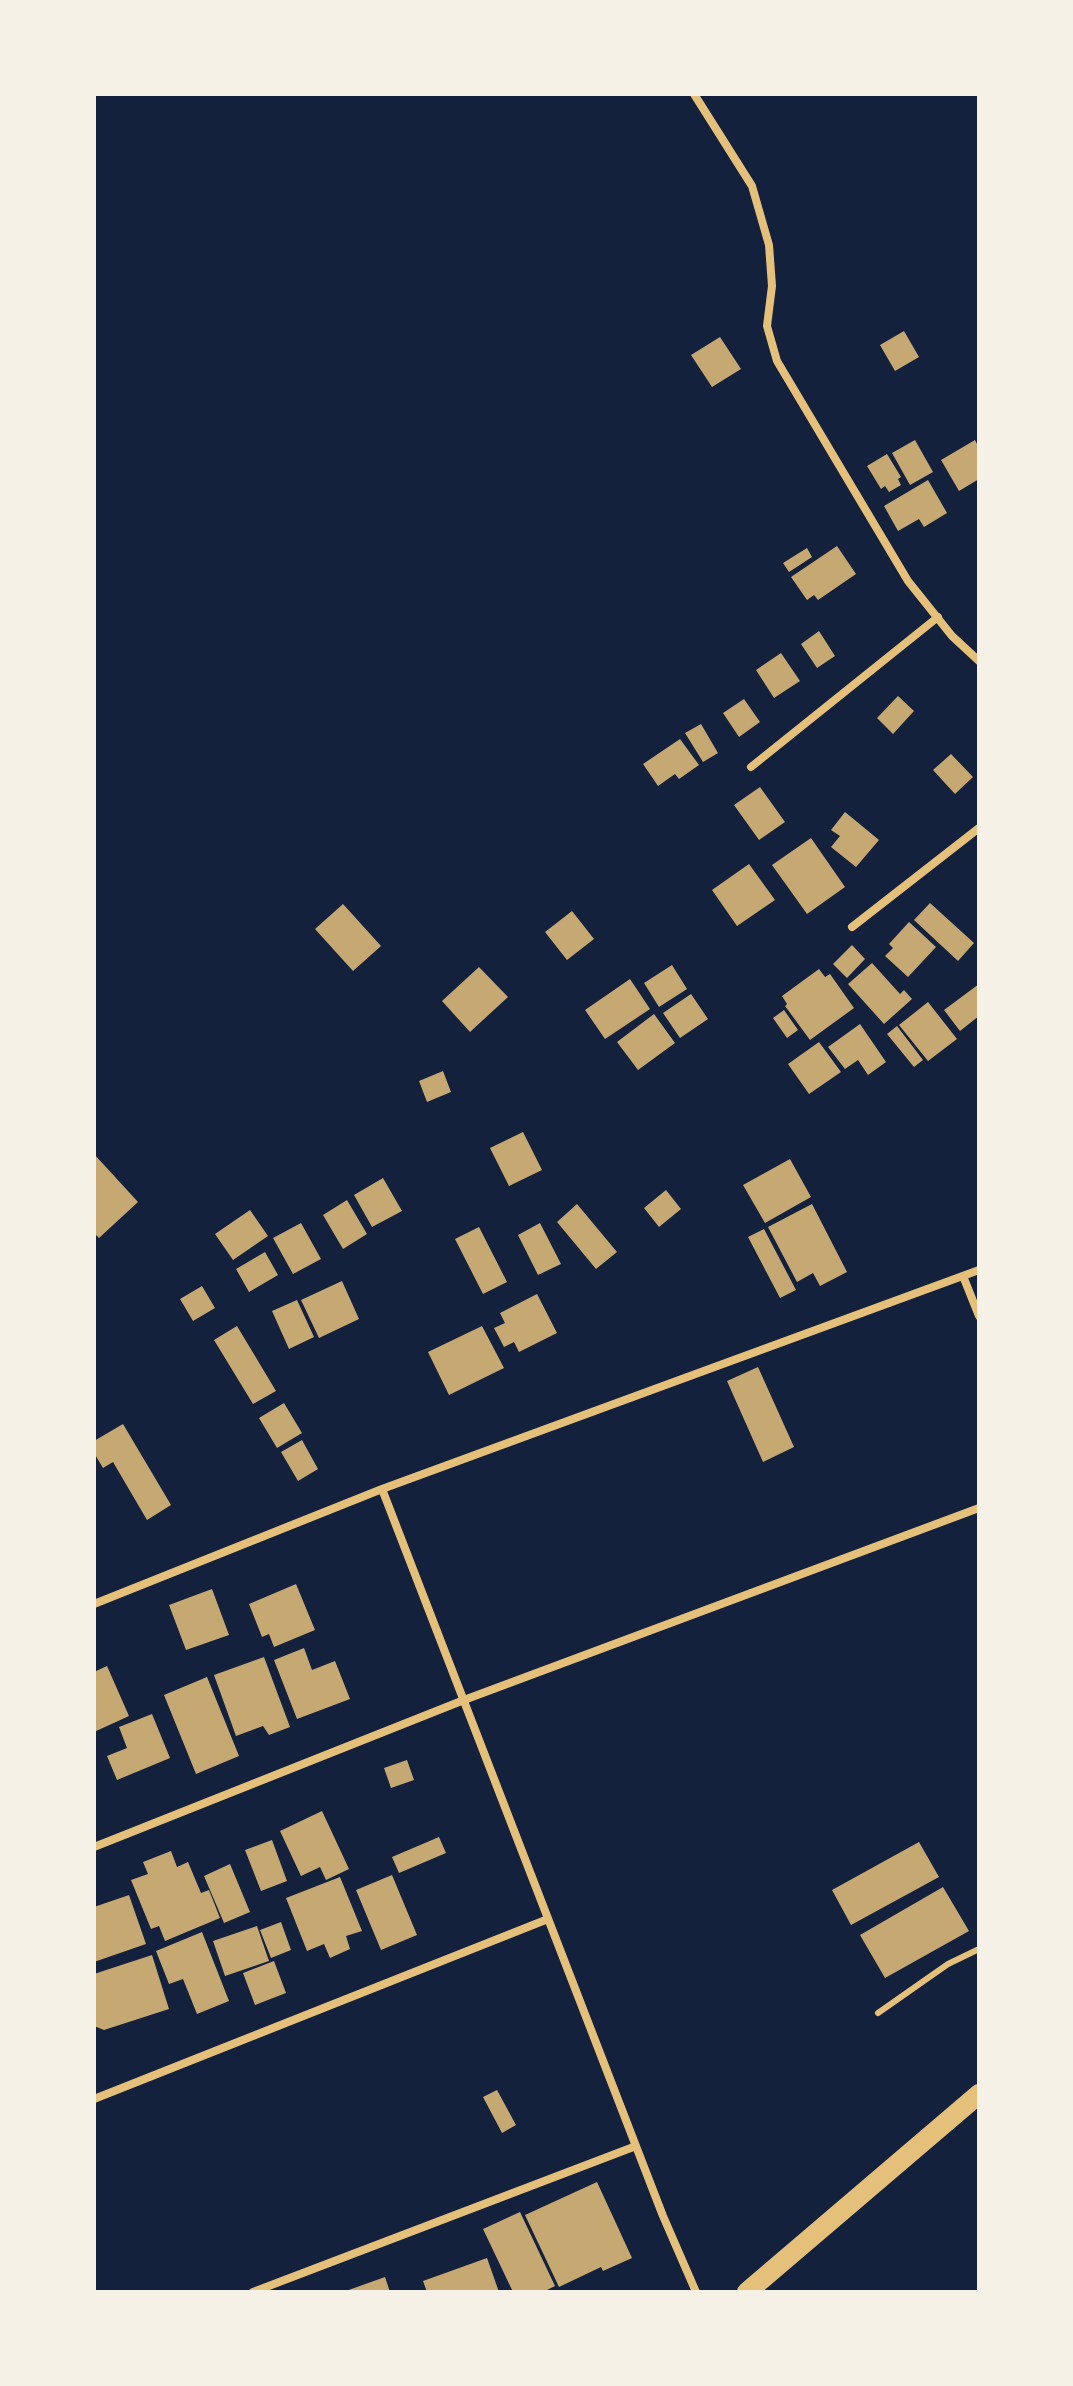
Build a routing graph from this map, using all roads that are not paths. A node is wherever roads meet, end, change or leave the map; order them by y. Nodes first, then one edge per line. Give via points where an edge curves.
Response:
1 (694, 94) edge
2 (938, 617) junction
3 (979, 661) edge
4 (751, 767) dead end
5 (979, 828) edge
6 (852, 927) dead end
7 (979, 1270) edge
8 (963, 1276) junction
9 (979, 1316) edge
10 (382, 1489) junction
11 (979, 1508) edge
12 (94, 1604) edge
13 (464, 1700) junction
14 (94, 1847) edge
15 (548, 1919) junction
16 (979, 1949) edge
17 (878, 2013) dead end
18 (979, 2094) edge
19 (94, 2099) edge
20 (636, 2146) junction
21 (253, 2292) edge
22 (696, 2292) edge
23 (747, 2292) edge

1 - 2 street via 752,186 769,245 772,286 767,326 777,361 908,581
2 - 3 street
2 - 4 street
5 - 6 street
7 - 8 street
8 - 9 street
8 - 10 street
10 - 12 street
10 - 13 street
11 - 13 street
13 - 14 street
13 - 15 street
15 - 19 street
15 - 20 street
16 - 17 lane
18 - 23 main road
20 - 21 street
20 - 22 street

